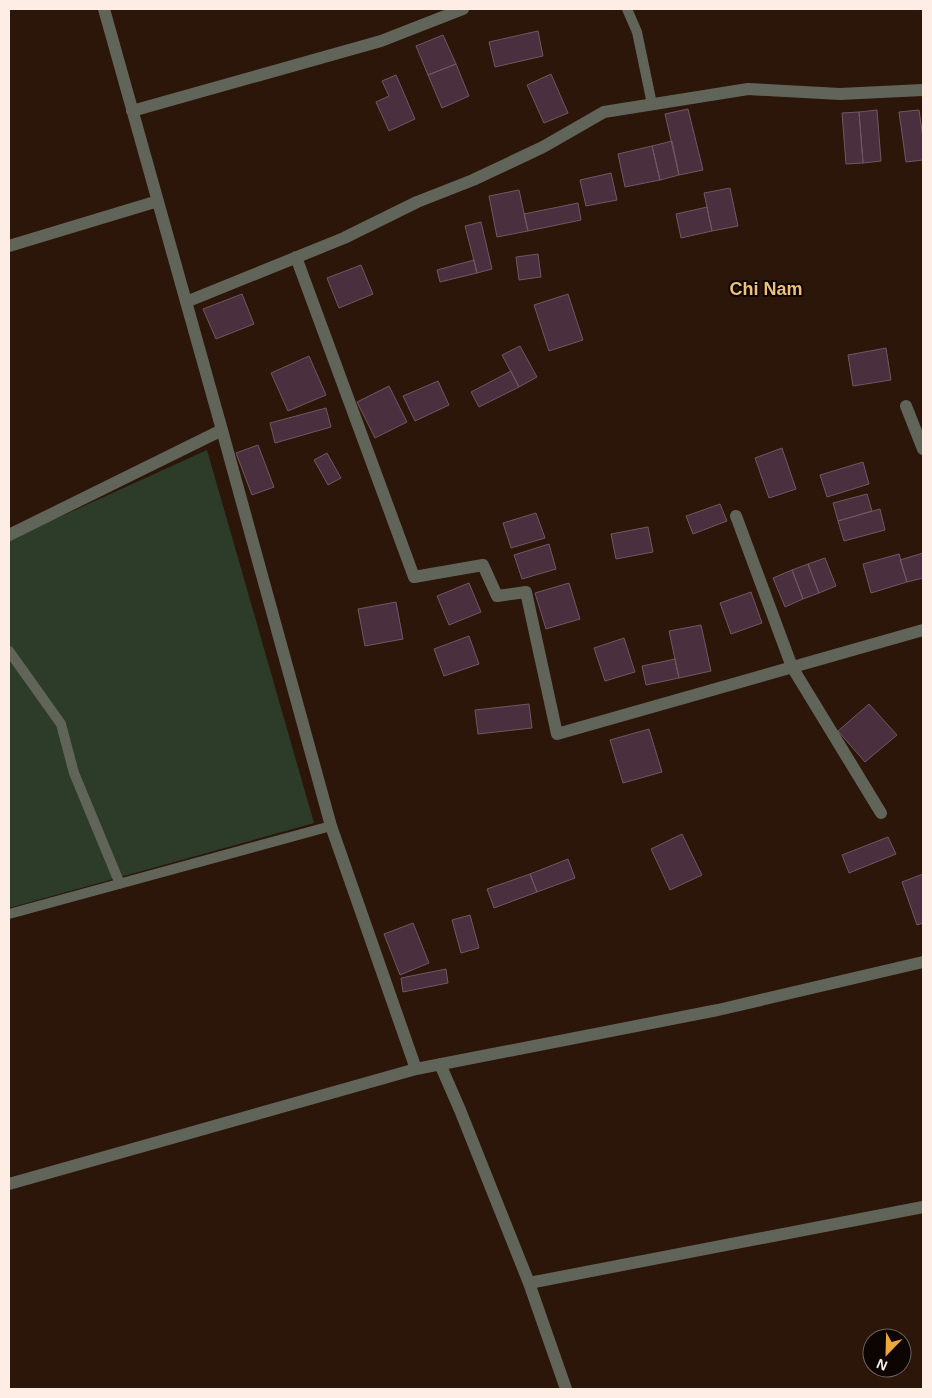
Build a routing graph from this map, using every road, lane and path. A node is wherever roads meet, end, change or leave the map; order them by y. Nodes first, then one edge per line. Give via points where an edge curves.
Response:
1 (104, 9) edge
2 (464, 9) edge
3 (627, 9) edge
4 (923, 90) edge
5 (652, 104) junction
6 (132, 111) junction
7 (158, 201) junction
8 (9, 246) edge
9 (296, 258) junction
10 (186, 302) junction
11 (906, 406) dead end
12 (222, 430) junction
13 (923, 449) edge
14 (736, 516) dead end
15 (9, 534) edge
16 (923, 630) edge
17 (9, 651) edge
18 (792, 667) junction
19 (881, 813) dead end
20 (331, 826) junction
21 (120, 884) junction
22 (9, 914) edge
23 (923, 962) edge
24 (440, 1064) junction
25 (416, 1069) junction
26 (9, 1184) edge
27 (923, 1207) edge
28 (529, 1283) junction
29 (566, 1389) edge

1 - 6 street
2 - 6 street via 381,41
3 - 5 lane via 637,32
4 - 5 street via 840,94 748,89
5 - 9 street via 604,112 543,147
6 - 7 street
7 - 8 street
7 - 10 street
9 - 10 street
9 - 18 street via 414,577 483,565 498,596 526,592 557,734
10 - 12 street
11 - 13 street
12 - 15 street
12 - 20 street
14 - 18 street
16 - 18 street
17 - 21 lane via 61,724 74,773
18 - 19 street
20 - 21 lane
20 - 25 street
21 - 22 lane
23 - 24 street via 718,1010
24 - 25 street
24 - 28 street
25 - 26 street
27 - 28 street
28 - 29 street

